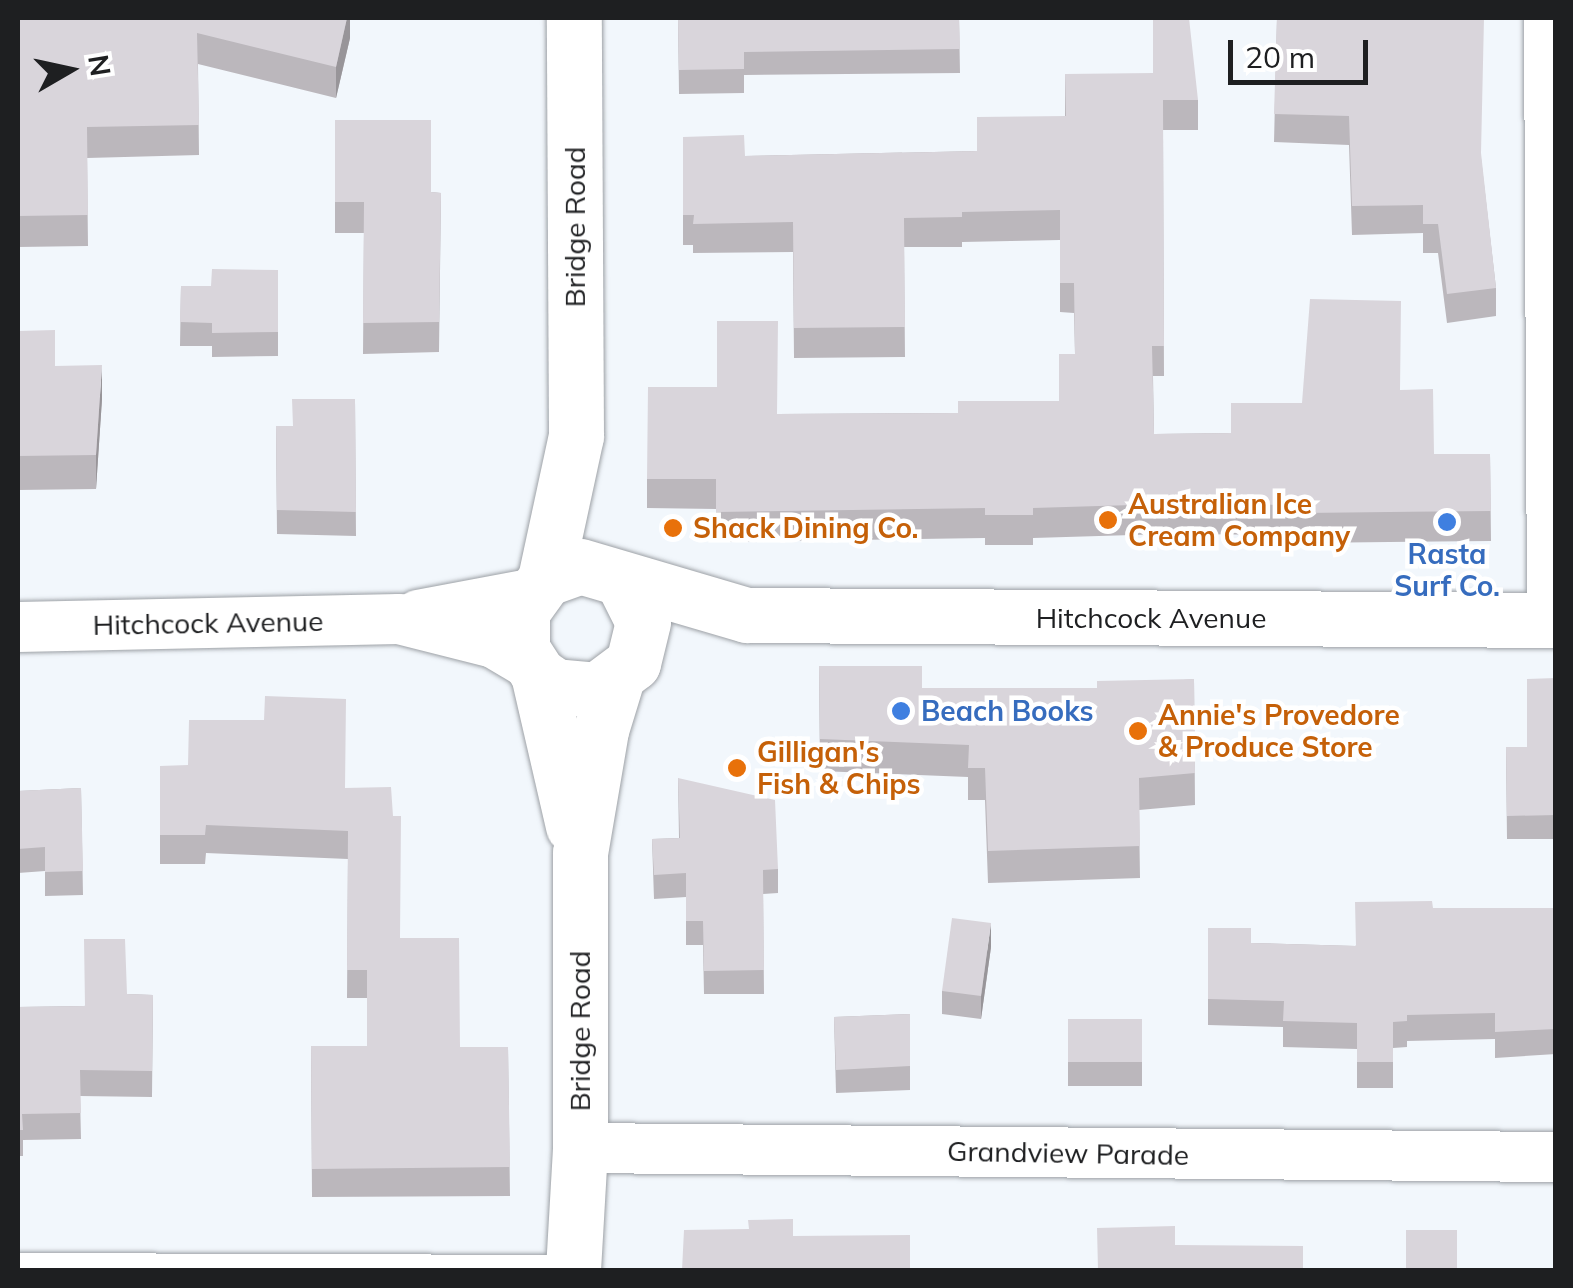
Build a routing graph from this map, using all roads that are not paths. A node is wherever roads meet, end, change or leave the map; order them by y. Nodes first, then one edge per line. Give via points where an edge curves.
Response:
1 (574, 18) edge
2 (1549, 18) edge
3 (576, 436) junction
4 (621, 580) junction
5 (537, 587) junction
6 (747, 615) junction
7 (399, 619) junction
8 (1554, 620) edge
9 (18, 627) edge
10 (534, 670) junction
11 (625, 672) junction
12 (580, 853) junction
13 (580, 1148) junction
14 (1556, 1158) edge
15 (18, 1266) edge
16 (99, 1268) edge
17 (215, 1268) edge
18 (582, 1269) edge

1 - 3 main road, Bridge Road
2 - 8 street
3 - 4 main road, Bridge Road
3 - 5 main road, Bridge Road
4 - 5 main road via 580,566
4 - 6 main road, Hitchcock Avenue
4 - 11 main road via 643,622
5 - 7 street, Hitchcock Avenue
5 - 10 main road via 519,630
6 - 8 main road, Hitchcock Avenue
6 - 11 main road, Hitchcock Avenue via 682,637
7 - 9 street, Hitchcock Avenue
7 - 10 street, Hitchcock Avenue via 494,643
10 - 11 main road via 576,691
10 - 12 main road, Bridge Road
11 - 12 main road, Bridge Road via 601,730
12 - 13 main road, Bridge Road
13 - 14 street, Grandview Parade
13 - 18 main road, Bridge Road
15 - 16 lane
16 - 17 lane
17 - 18 lane

